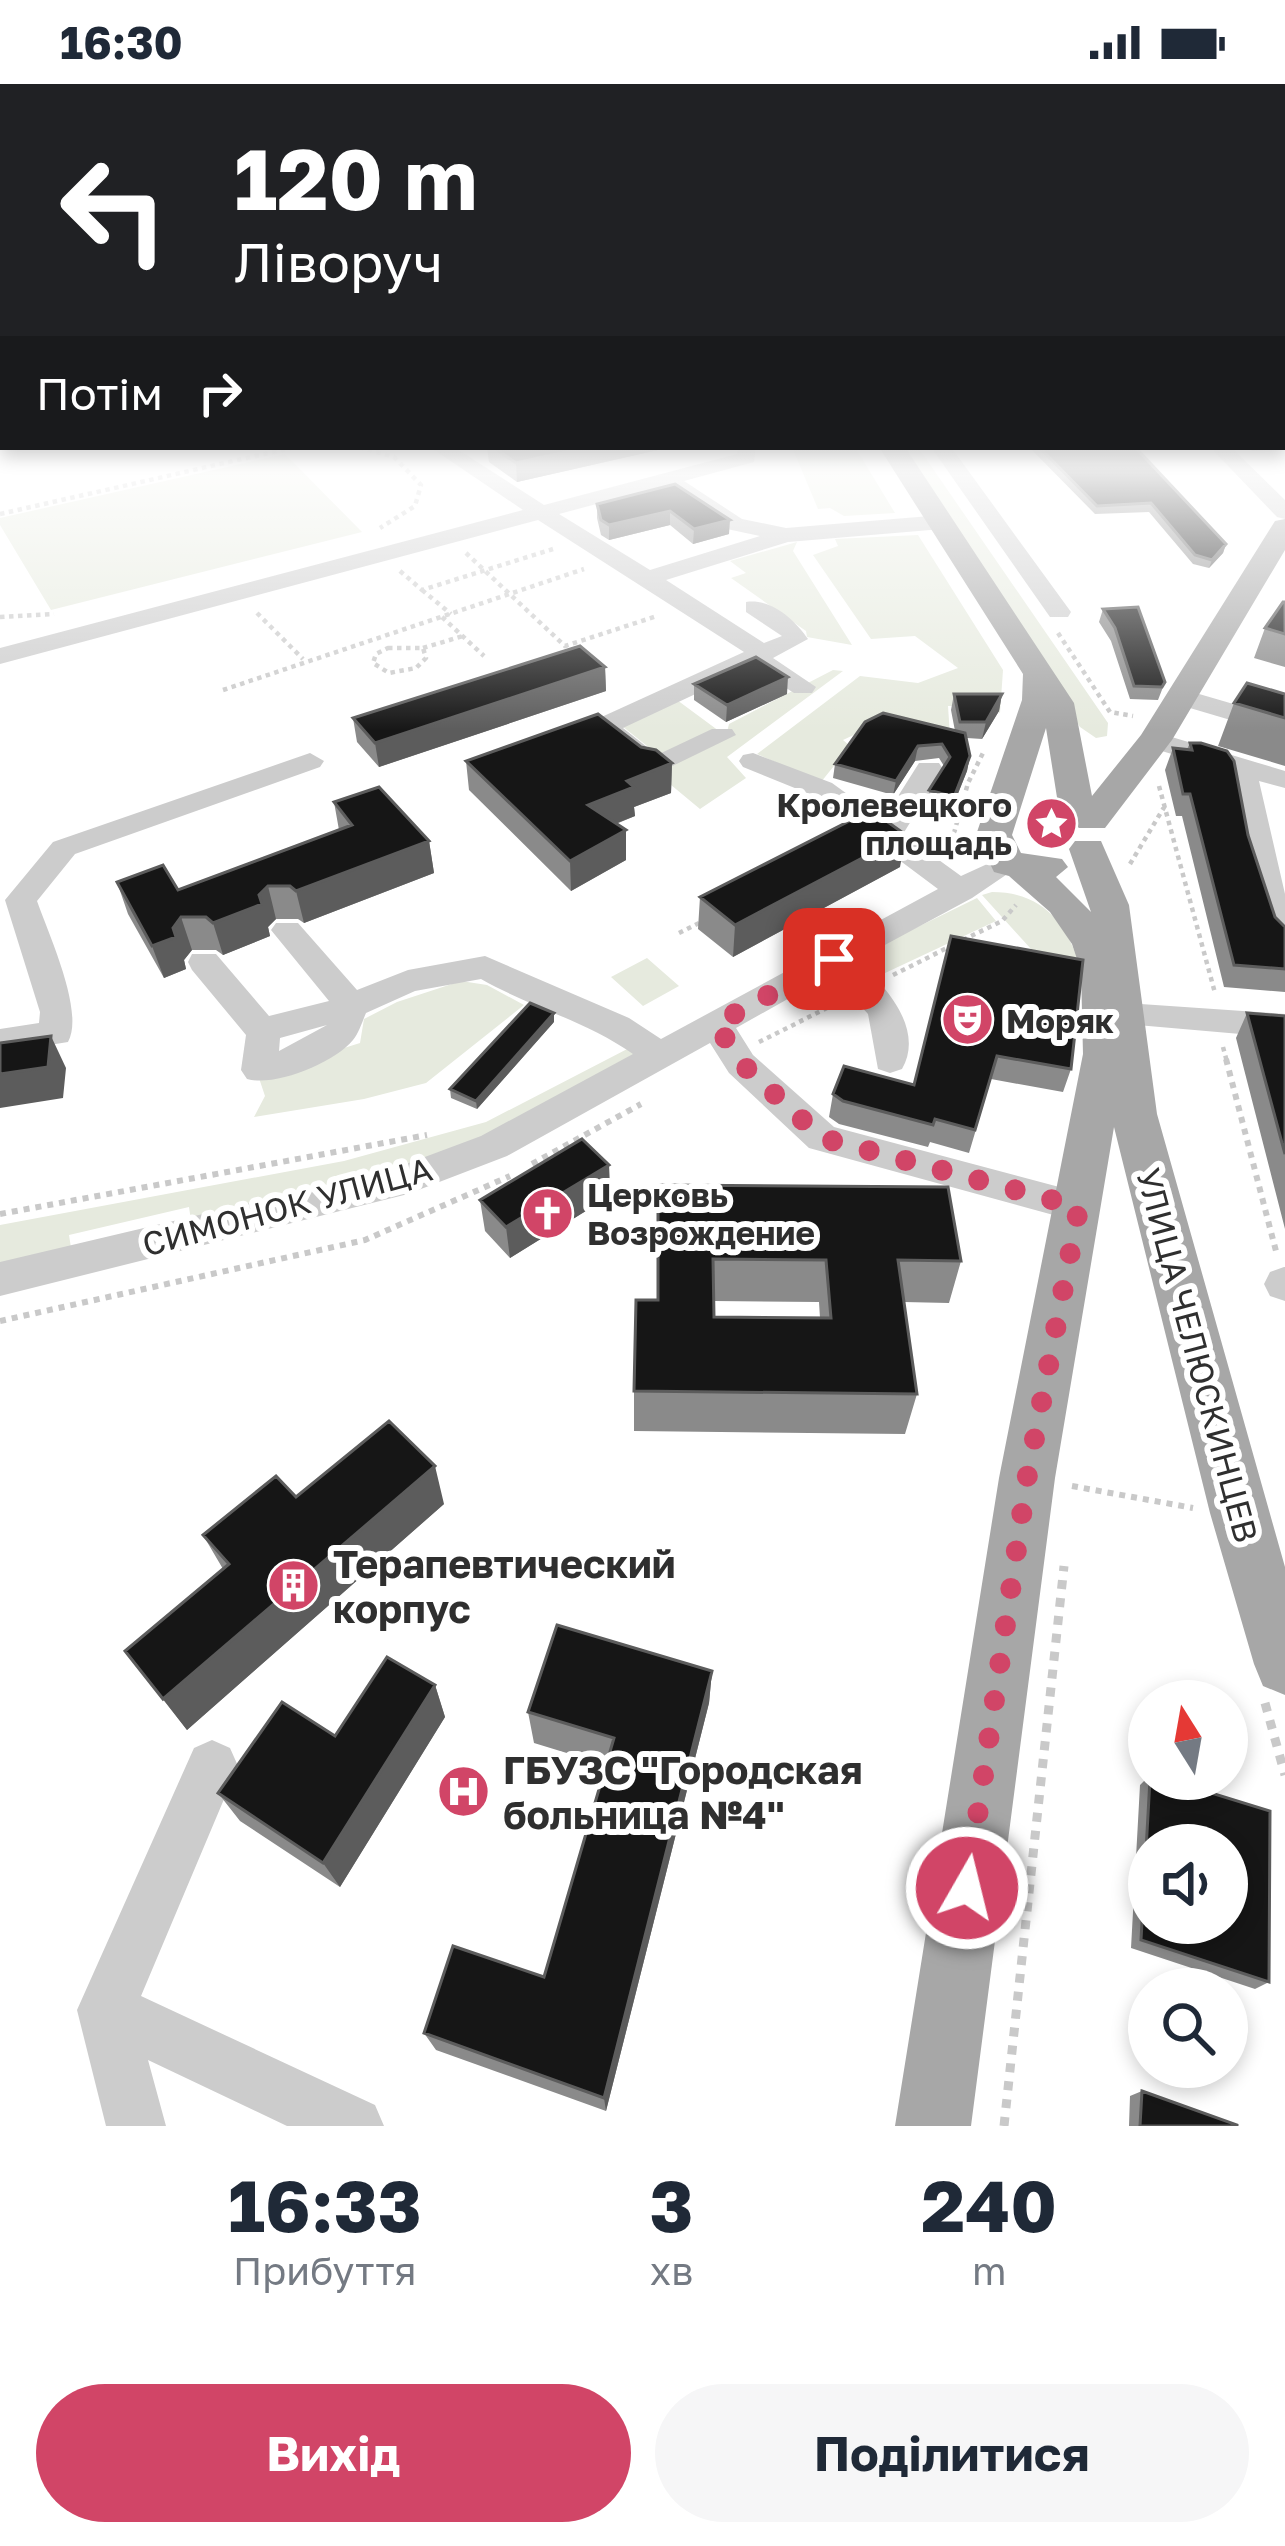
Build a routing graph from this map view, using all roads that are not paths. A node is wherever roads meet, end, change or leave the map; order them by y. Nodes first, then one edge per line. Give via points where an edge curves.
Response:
1 (436, 540) edge
2 (587, 540) edge
3 (769, 540) edge
4 (954, 540) edge
5 (1008, 540) edge
6 (1277, 559) edge
7 (647, 578) junction
8 (755, 607) dead end
9 (1059, 612) road end
10 (758, 655) junction
11 (0, 656) edge
12 (1039, 674) junction
13 (803, 687) dead end
14 (1183, 697) junction
15 (1285, 728) edge
16 (1151, 729) junction
17 (722, 735) dead end
18 (753, 760) dead end
19 (310, 761) dead end
20 (1230, 762) junction
21 (929, 769) dead end
22 (1285, 780) edge
23 (1001, 814) junction
24 (1086, 826) junction
25 (887, 836) junction
26 (1015, 867) junction
27 (954, 876) junction
28 (1277, 890) edge
29 (287, 930) dead end
30 (1285, 938) edge
31 (834, 959) junction
32 (204, 962) dead end
33 (350, 1007) junction
34 (716, 1024) junction
35 (1285, 1026) edge
36 (0, 1041) edge
37 (659, 1055) junction
38 (890, 1060) dead end
39 (1116, 1073) junction
40 (1079, 1207) junction
41 (0, 1279) edge
42 (1285, 1664) edge
43 (212, 1766) dead end
44 (106, 2010) junction
45 (136, 2126) edge
46 (354, 2126) edge
47 (933, 2126) edge

1 - 11 street
2 - 7 street
3 - 7 street
4 - 12 main road
5 - 9 street
6 - 14 main road
7 - 10 street
8 - 10 street via 796,640
10 - 13 street
10 - 17 street via 594,730 654,767
12 - 23 main road
12 - 24 main road via 1058,703
14 - 15 street
14 - 16 main road
16 - 20 street
16 - 24 main road
18 - 25 street via 822,789
19 - 36 street via 64,848 21,900 57,1012 56,1033
20 - 22 street
20 - 28 street via 1244,775 1254,841
21 - 25 street
23 - 24 main road via 1036,805
23 - 26 main road via 994,835
24 - 26 main road via 1066,861
24 - 39 main road via 1109,905
25 - 27 street
26 - 27 street, СИМОНОК УЛИЦА
26 - 39 main road via 1064,903 1092,942
27 - 31 street, СИМОНОК УЛИЦА
28 - 30 street
29 - 33 street
31 - 34 street, СИМОНОК УЛИЦА
31 - 38 street via 869,987 894,1031
32 - 33 street via 264,1031 260,1070 340,1033
33 - 37 street via 408,981 485,967 617,1026
34 - 37 street, СИМОНОК УЛИЦА
34 - 40 street via 742,1064 822,1138
35 - 39 street via 1216,1020
37 - 41 street, СИМОНОК УЛИЦА via 494,1146 395,1184
39 - 40 main road
39 - 42 main road, УЛИЦА ЧЕЛЮСКИНЦЕВ
40 - 47 main road via 1027,1478
43 - 44 street
44 - 45 street
44 - 46 street

